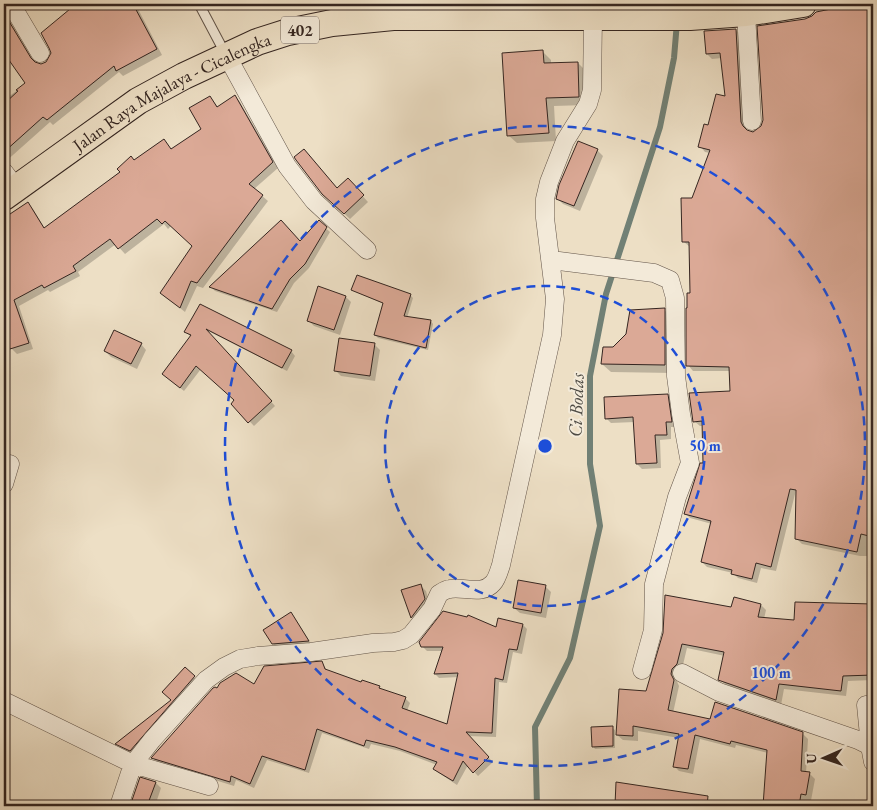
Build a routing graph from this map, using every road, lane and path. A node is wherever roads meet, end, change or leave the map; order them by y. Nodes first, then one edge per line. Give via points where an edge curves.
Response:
1 (11, 4) edge
2 (199, 4) edge
3 (803, 4) edge
4 (391, 11) edge
5 (632, 12) edge
6 (746, 13) junction
7 (593, 17) junction
8 (40, 53) dead end
9 (227, 56) junction
10 (752, 121) dead end
11 (8, 186) edge
12 (368, 250) dead end
13 (551, 260) junction
14 (10, 464) dead end
15 (4, 484) edge
16 (642, 670) dead end
17 (682, 673) dead end
18 (4, 701) edge
19 (866, 705) dead end
20 (872, 754) edge
21 (132, 764) junction
22 (209, 786) dead end
23 (119, 806) edge

1 - 8 street
2 - 9 lane
3 - 6 main road, Jalan Raya Majalaya - Cicalengka / 402
4 - 7 main road, Jalan Raya Majalaya - Cicalengka / 402
4 - 9 main road, Jalan Raya Majalaya - Cicalengka / 402 via 288,32
5 - 6 main road, Jalan Raya Majalaya - Cicalengka / 402 via 690,17
5 - 7 main road, Jalan Raya Majalaya - Cicalengka / 402
6 - 10 street
7 - 13 street via 592,90 588,104 565,140 545,199 544,218
9 - 11 main road, Jalan Raya Majalaya - Cicalengka / 402 via 138,101
9 - 12 street via 287,166 314,201
13 - 16 street via 654,273 670,280 675,298 676,376 690,463 677,497 654,584 654,630
13 - 21 street via 555,299 552,335 501,565 492,585 469,590 452,588 439,594 432,609 411,635 398,641 240,659 206,680
14 - 15 street
17 - 20 street via 719,692 858,740
18 - 21 street
19 - 20 street
21 - 22 street
21 - 23 street

